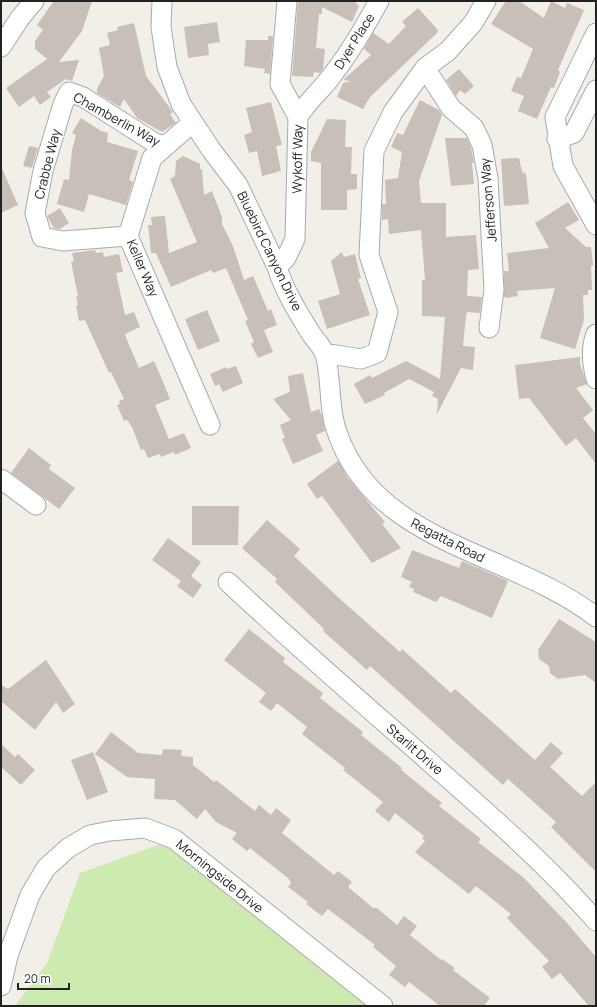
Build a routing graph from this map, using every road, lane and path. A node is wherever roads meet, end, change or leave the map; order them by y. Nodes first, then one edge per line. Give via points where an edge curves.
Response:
1 (34, 1) edge
2 (162, 1) edge
3 (287, 1) edge
4 (379, 1) edge
5 (486, 1) edge
6 (596, 33) edge
7 (1, 47) edge
8 (425, 68) junction
9 (596, 90) edge
10 (69, 92) joint
11 (298, 117) junction
12 (193, 122) junction
13 (558, 139) junction
14 (166, 146) junction
15 (596, 225) edge
16 (128, 236) junction
17 (277, 267) junction
18 (489, 328) dead end
19 (596, 334) edge
20 (324, 353) junction
21 (596, 379) edge
22 (210, 425) dead end
23 (1, 479) edge
24 (36, 505) dead end
25 (228, 582) dead end
26 (596, 617) edge
27 (596, 922) edge
28 (1, 986) edge
29 (384, 1006) edge

1 - 7 street
2 - 12 street, Bluebird Canyon Drive via 161,27 167,67 181,104
3 - 11 street, Wykoff Way via 280,84
4 - 11 street, Dyer Place via 351,52 307,102
5 - 8 street via 473,23 448,51
6 - 13 street via 555,117
8 - 18 street, Jefferson Way via 451,108 474,128 482,145 488,178 494,290
8 - 20 street via 394,112 374,151 369,255 388,312 377,353 361,359
9 - 13 street via 574,133
10 - 14 street, Chamberlin Way via 83,97 155,143
10 - 16 street, Crabbe Way via 43,171 34,213 42,237 63,242
11 - 17 street, Wykoff Way via 295,239 286,258
12 - 14 street, Keller Way
12 - 17 street, Bluebird Canyon Drive via 238,185
13 - 15 street via 563,166
14 - 16 street, Keller Way via 152,158
16 - 22 street, Keller Way
17 - 20 street, Bluebird Canyon Drive via 280,279
19 - 21 street via 592,343 592,363
20 - 26 street, Regatta Road via 336,432 350,460 370,490 424,531 539,581 575,601
23 - 24 street
25 - 27 street, Starlit Drive via 475,802 576,898
28 - 29 street, Morningside Drive via 8,956 30,895 46,868 68,848 90,836 110,831 145,828 174,839

